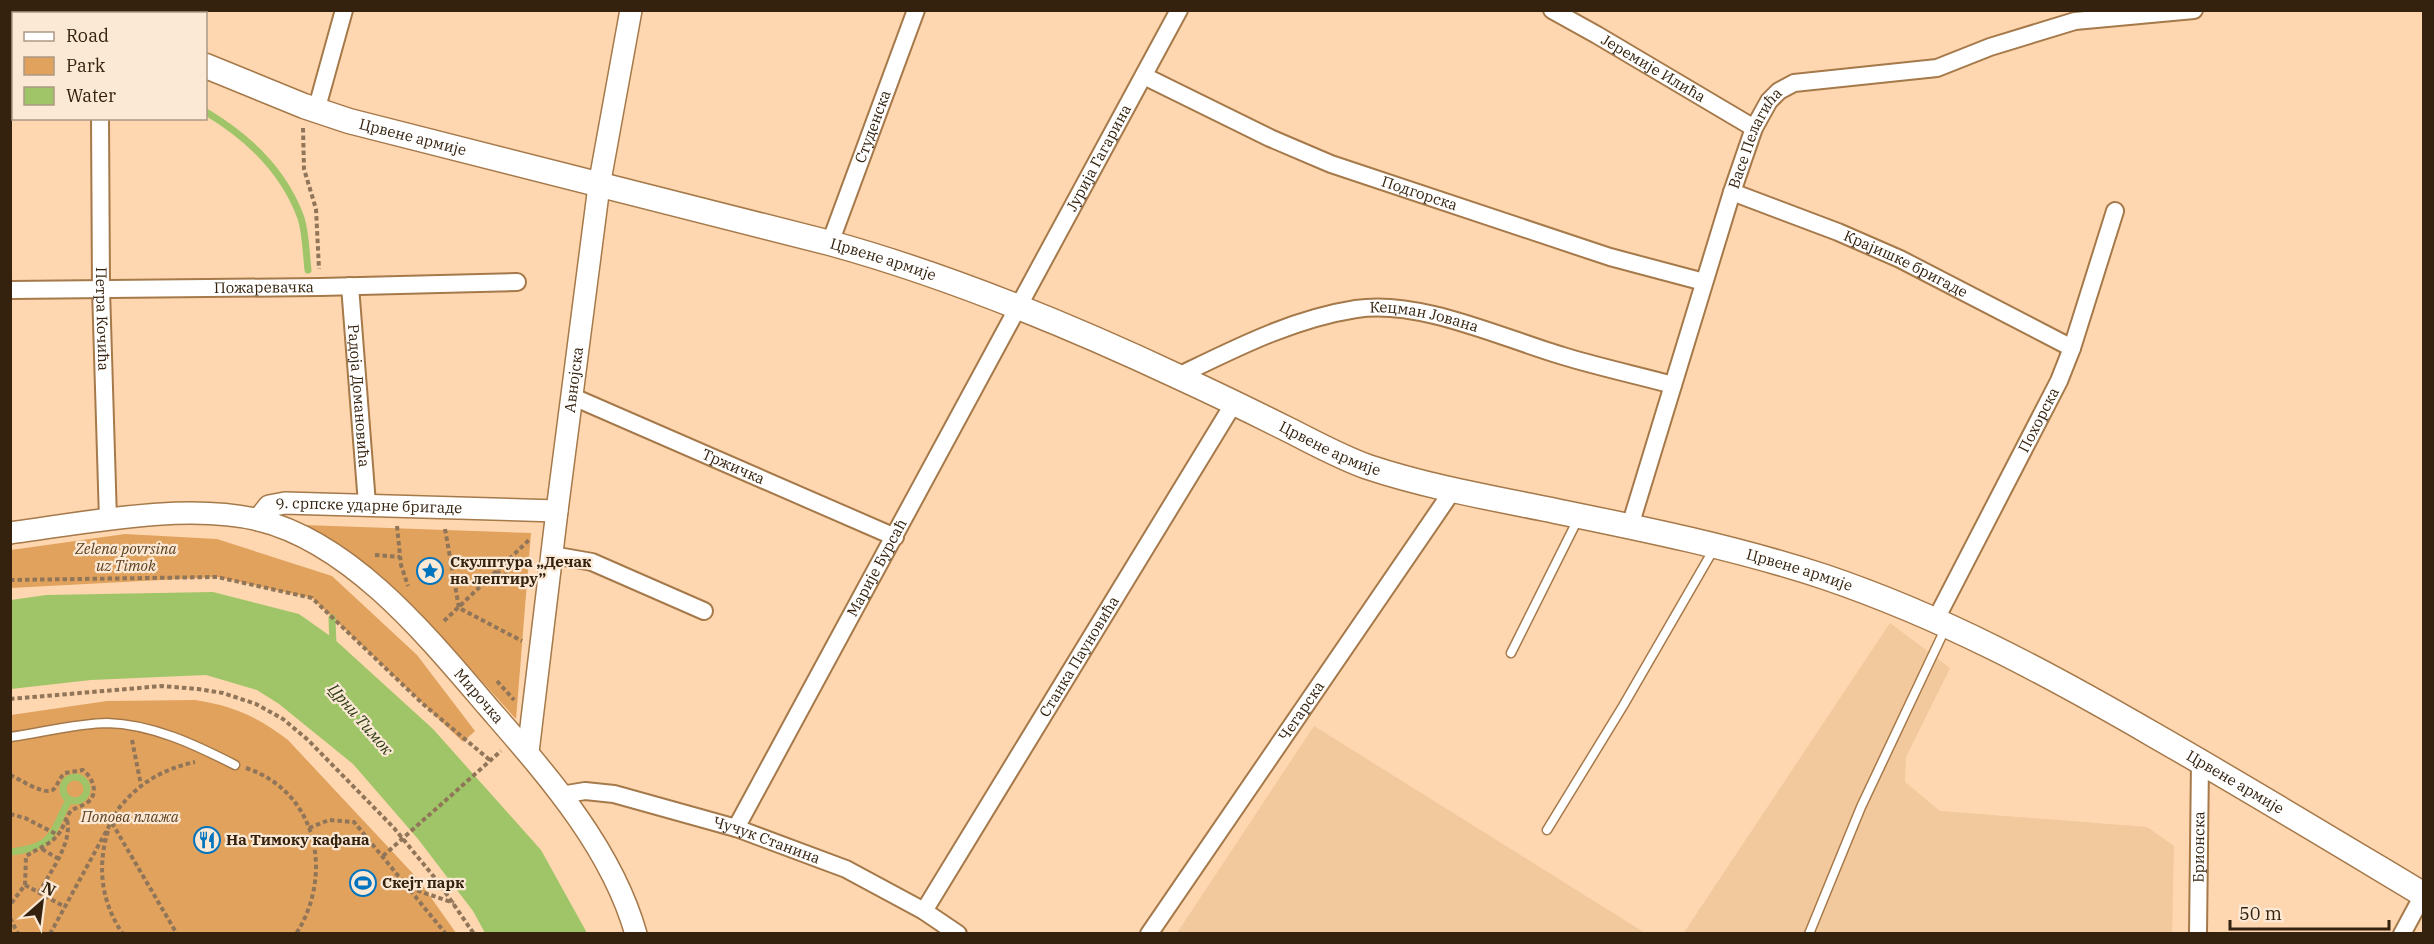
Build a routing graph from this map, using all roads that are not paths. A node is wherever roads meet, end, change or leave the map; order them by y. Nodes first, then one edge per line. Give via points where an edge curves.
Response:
1 (344, 10) edge
2 (631, 10) edge
3 (916, 10) edge
4 (1179, 10) edge
5 (1552, 10) edge
6 (2194, 10) edge
7 (207, 66) edge
8 (1144, 76) junction
9 (310, 108) junction
10 (100, 120) edge
11 (1754, 128) junction
12 (599, 186) junction
13 (1732, 192) junction
14 (2115, 211) dead end
15 (830, 243) junction
16 (517, 282) dead end
17 (1704, 282) junction
18 (350, 286) junction
19 (10, 290) edge
20 (102, 290) junction
21 (1019, 307) junction
22 (2072, 348) junction
23 (1178, 376) junction
24 (1672, 385) junction
25 (571, 396) junction
26 (1234, 403) junction
27 (1453, 490) junction
28 (367, 504) junction
29 (556, 510) junction
30 (1580, 516) junction
31 (108, 520) junction
32 (258, 520) junction
33 (1630, 526) junction
34 (10, 533) edge
35 (895, 537) junction
36 (1715, 547) junction
37 (552, 555) junction
38 (704, 611) dead end
39 (1942, 621) junction
40 (1511, 653) dead end
41 (10, 737) edge
42 (528, 752) junction
43 (2200, 761) junction
44 (235, 765) road end
45 (561, 795) junction
46 (736, 828) junction
47 (1547, 830) dead end
48 (2423, 895) edge
49 (924, 911) junction
50 (636, 933) edge
51 (958, 933) edge
52 (1149, 933) edge
53 (1809, 933) edge
54 (2198, 933) edge
55 (2402, 933) edge

1 - 9 street
2 - 12 street, Авнојска
3 - 15 street, Студенска
4 - 8 street, Јурија Гагарина
5 - 11 street, Јеремије Илића
6 - 11 street, Васе Пелагића via 2075,21 1937,68 1794,83 1769,101
7 - 9 main road, Црвене армије
8 - 17 street, Подгорска via 1330,164 1610,258
8 - 21 street, Јурија Гагарина
9 - 12 main road, Црвене армије
10 - 20 street, Петра Кочића
11 - 13 street, Васе Пелагића
12 - 15 main road, Црвене армије
12 - 25 street, Авнојска
13 - 17 street, Васе Пелагића
13 - 22 street, Крајишке бригаде via 1900,260
14 - 22 street, Похорска
15 - 21 main road, Црвене армије via 908,266
16 - 18 street, Пожаревачка
17 - 24 street, Васе Пелагића
18 - 20 street, Пожаревачка
18 - 28 street, Радоја Домановића
19 - 20 street, Пожаревачка
20 - 31 street, Петра Кочића
21 - 23 main road, Црвене армије
21 - 35 street, Марије Бурсаћ
22 - 39 street, Похорска
23 - 24 street, Кецман Јована via 1258,337 1308,319 1388,307 1445,319
23 - 26 main road, Црвене армије
24 - 33 street, Васе Пелагића
25 - 29 street, Авнојска
25 - 35 street, Тржичка
26 - 27 main road, Црвене армије via 1353,461
26 - 49 street, Станка Пауновића
27 - 30 main road, Црвене армије
27 - 52 street, Чегарска
28 - 29 street, 9. српске ударне бригаде
28 - 32 street, 9. српске ударне бригаде via 276,504 264,509
29 - 37 street, Авнојска
30 - 33 main road, Црвене армије
30 - 40 lane
31 - 32 street, 9. српске ударне бригаде via 178,513
31 - 34 street, 9. српске ударне бригаде
32 - 42 street, Мирочка via 310,541 357,572 436,647
33 - 36 main road, Црвене армије
35 - 46 street, Марије Бурсаћ
36 - 39 main road, Црвене армије via 1819,575
36 - 47 lane
37 - 38 street via 592,562
37 - 42 street, Авнојска
39 - 43 main road, Црвене армије via 2035,668
39 - 53 lane
41 - 44 lane via 106,723 128,725 175,738
42 - 45 street, Мирочка
43 - 48 main road, Црвене армије
43 - 54 street, Брионска
45 - 46 street, Чучук Станина via 585,791 614,794
45 - 50 street, Мирочка via 608,867
46 - 49 street, Чучук Станина via 846,869
48 - 55 street
49 - 51 street, Чучук Станина

